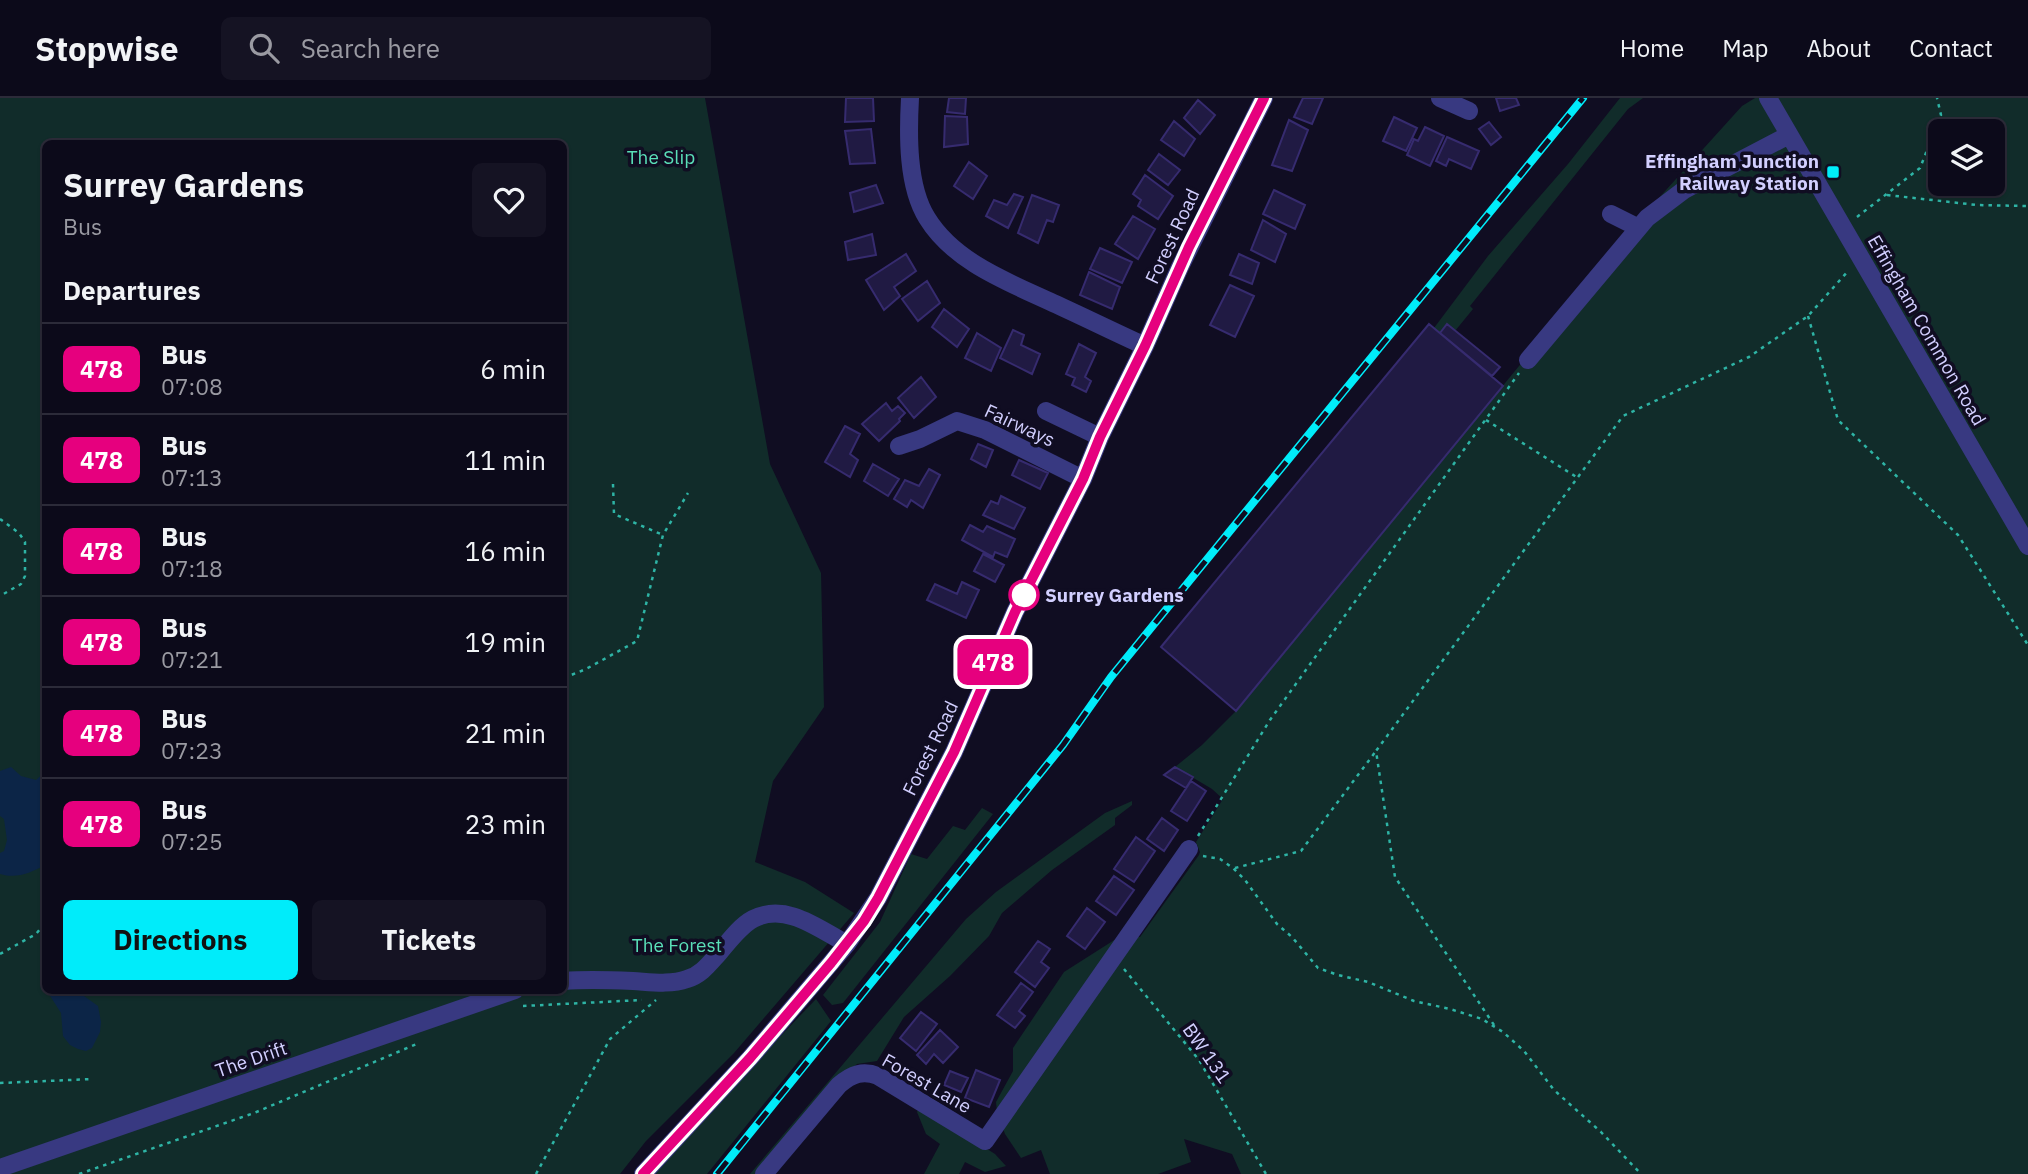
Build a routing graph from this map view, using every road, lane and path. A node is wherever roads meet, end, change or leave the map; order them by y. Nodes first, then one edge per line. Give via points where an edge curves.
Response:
1 (911, 98) edge
2 (1264, 98) edge
3 (1440, 98) edge
4 (1768, 98) edge
5 (1937, 98) edge
6 (1469, 111) dead end
7 (1789, 135) junction
8 (1887, 195) junction
9 (2028, 206) edge
10 (1611, 214) dead end
11 (1637, 227) junction
12 (1844, 227) junction
13 (1850, 269) dead end
14 (1808, 316) junction
15 (1145, 346) junction
16 (1528, 360) joint
17 (1046, 411) dead end
18 (1486, 419) junction
19 (1100, 437) junction
20 (899, 446) dead end
21 (1578, 478) junction
22 (1083, 479) junction
23 (613, 484) dead end
24 (688, 493) dead end
25 (0, 519) edge
26 (663, 535) junction
27 (2028, 547) edge
28 (0, 596) edge
29 (2028, 645) edge
30 (567, 677) edge
31 (1376, 751) junction
32 (1189, 849) junction
33 (1233, 868) junction
34 (42, 926) edge
35 (847, 944) junction
36 (0, 954) edge
37 (1113, 956) junction
38 (567, 981) edge
39 (513, 998) edge
40 (1496, 1028) junction
41 (424, 1041) dead end
42 (93, 1079) dead end
43 (0, 1083) edge
44 (1, 1161) edge
45 (645, 1171) edge
46 (79, 1174) edge
47 (536, 1174) edge
48 (764, 1174) edge
49 (1266, 1174) edge
50 (1641, 1174) edge

1 - 15 street via 909,151 914,181 918,200 936,231 975,264 1004,280
2 - 15 street, Forest Road
3 - 6 street
4 - 7 street, Effingham Common Road
5 - 8 path via 1941,115 1920,168
7 - 11 street via 1684,190
7 - 12 street, Effingham Common Road
8 - 9 path
8 - 12 path
10 - 11 street
11 - 16 street
12 - 27 street, Effingham Common Road
13 - 14 path
14 - 21 path via 1749,357 1623,416
14 - 29 path via 1838,420 1958,535
15 - 19 street, Forest Road
16 - 18 path
17 - 19 street
18 - 21 path
18 - 32 path via 1270,720
19 - 22 street, Forest Road
20 - 22 street, Fairways via 957,421 985,430
21 - 31 path
22 - 35 street, Forest Road via 1015,612 954,752 878,898
23 - 26 path via 614,514
24 - 26 path
25 - 28 path via 25,542 25,576 21,584
26 - 30 path via 637,640
31 - 33 path via 1301,850
31 - 40 path via 1395,877
32 - 33 path
32 - 37 street
33 - 40 path via 1318,968 1482,1019
34 - 36 path
35 - 38 street via 806,921 771,913 752,919 699,974 688,979
35 - 45 street, Forest Road
37 - 48 street, Forest Lane via 985,1141 878,1076 861,1072 839,1084
37 - 49 path, BW 131 via 1199,1060
39 - 44 street, The Drift
39 - 47 path via 656,1000 610,1039
40 - 50 path via 1524,1051 1554,1090
41 - 46 path via 254,1113
42 - 43 path

